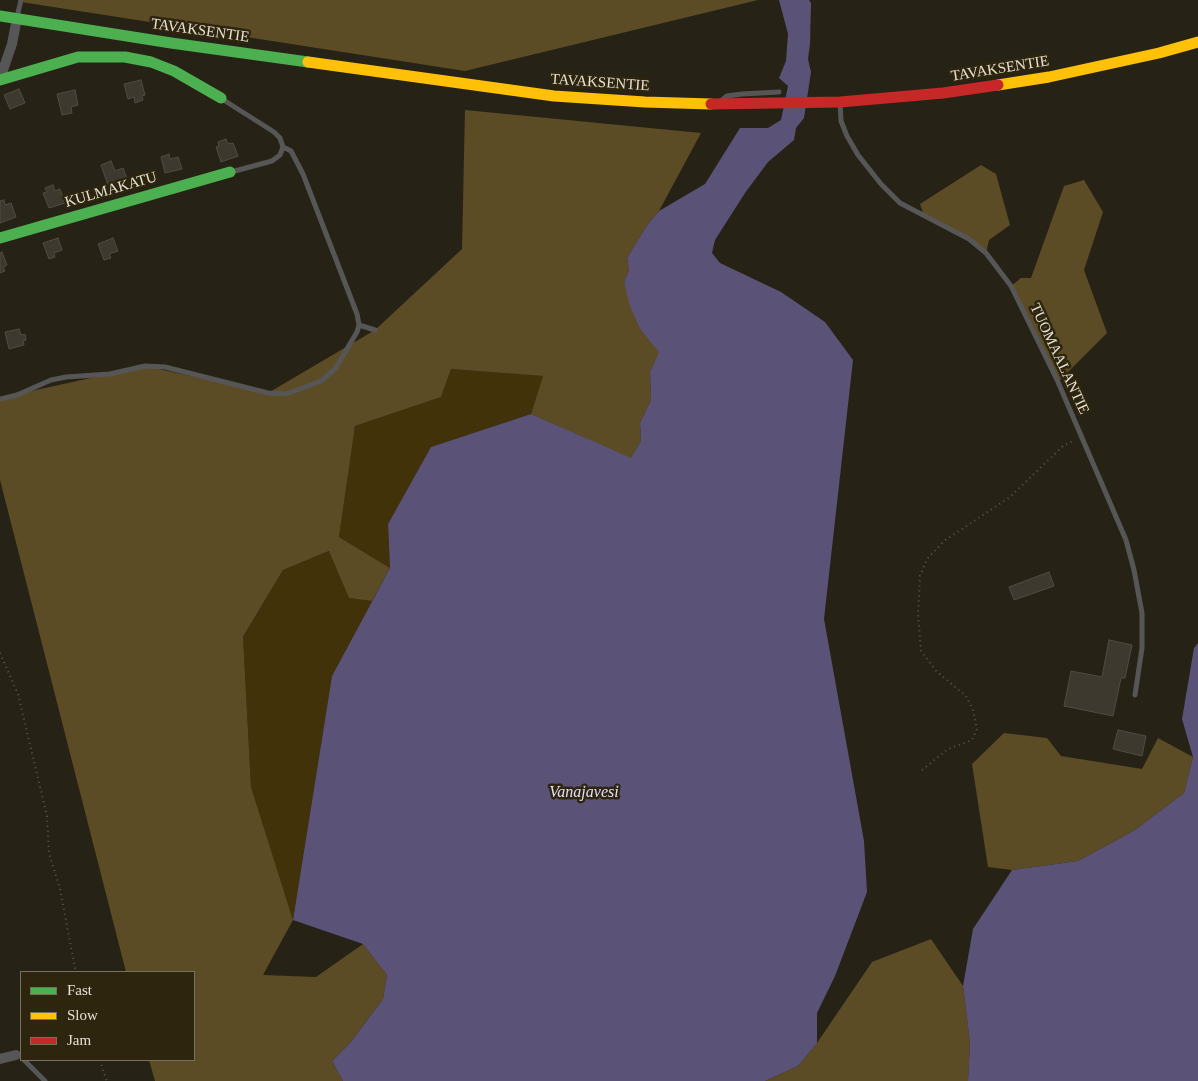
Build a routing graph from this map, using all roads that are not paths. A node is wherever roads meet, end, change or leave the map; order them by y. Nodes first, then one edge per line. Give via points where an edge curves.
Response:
1 (21, 0) edge
2 (0, 16) edge
3 (17, 18) junction
4 (1198, 42) edge
5 (0, 79) edge
6 (221, 98) joint
7 (840, 102) junction
8 (283, 147) junction
9 (230, 172) joint
10 (0, 238) edge
11 (359, 325) junction
12 (375, 330) dead end
13 (0, 399) edge
14 (1135, 695) dead end
15 (20, 1057) edge
16 (0, 1059) edge
17 (25, 1061) edge
18 (46, 1081) edge

1 - 3 lane
2 - 3 main road, TAVAKSENTIE
3 - 5 street
3 - 7 main road, TAVAKSENTIE via 554,96 718,104 778,97
4 - 7 main road, TAVAKSENTIE via 1049,77 944,93
5 - 6 main road via 78,57 125,57 174,71
6 - 8 lane via 274,132
7 - 14 lane, TUOMAALANTIE via 841,121 847,136 858,156 881,184 900,203 969,239 986,254 1011,286 1054,374 1126,540 1142,613 1142,648
8 - 9 lane via 280,155 272,161
8 - 11 lane via 292,151 303,174
9 - 10 main road, KULMAKATU
11 - 12 lane
11 - 13 lane via 335,369 321,382 286,394 268,393 165,367 145,366 110,374 51,380
15 - 16 street
17 - 18 lane

